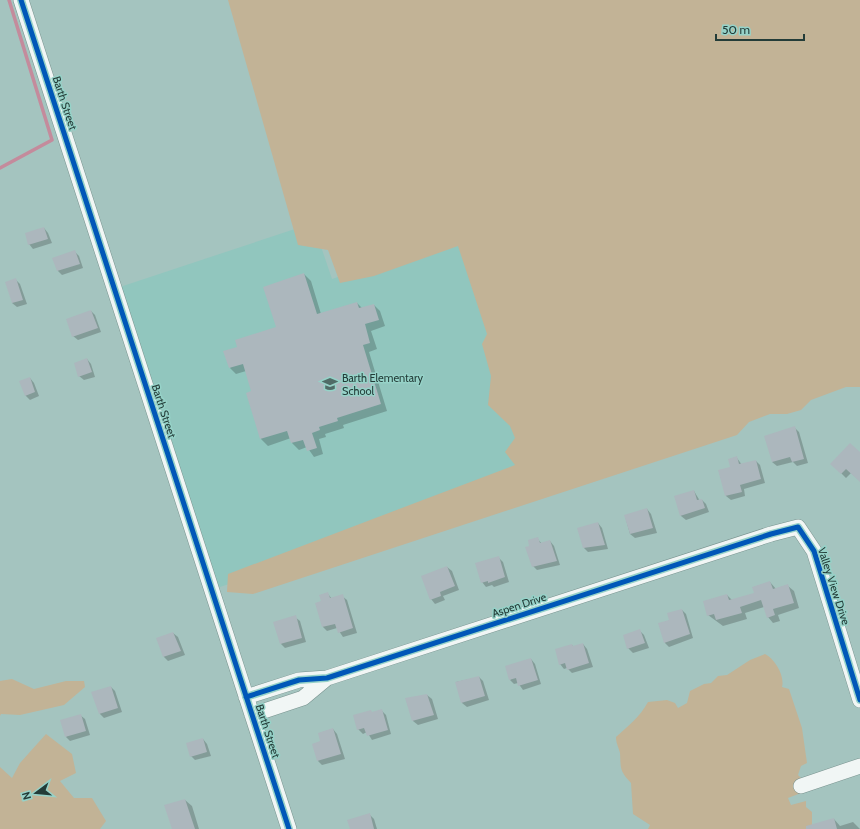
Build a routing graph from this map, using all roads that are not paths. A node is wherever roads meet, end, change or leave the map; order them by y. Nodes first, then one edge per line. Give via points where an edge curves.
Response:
1 (21, 0) edge
2 (798, 527) joint
3 (327, 678) junction
4 (246, 697) junction
5 (860, 700) edge
6 (252, 715) junction
7 (860, 766) edge
8 (801, 786) dead end
9 (289, 829) edge

1 - 4 street, Barth Street
2 - 3 street, Aspen Drive
2 - 5 street, Valley View Drive via 814,551
3 - 4 street, Aspen Drive via 299,680
3 - 6 street, Aspen Drive via 303,698
4 - 6 street, Barth Street
6 - 9 street, Barth Street
7 - 8 street

